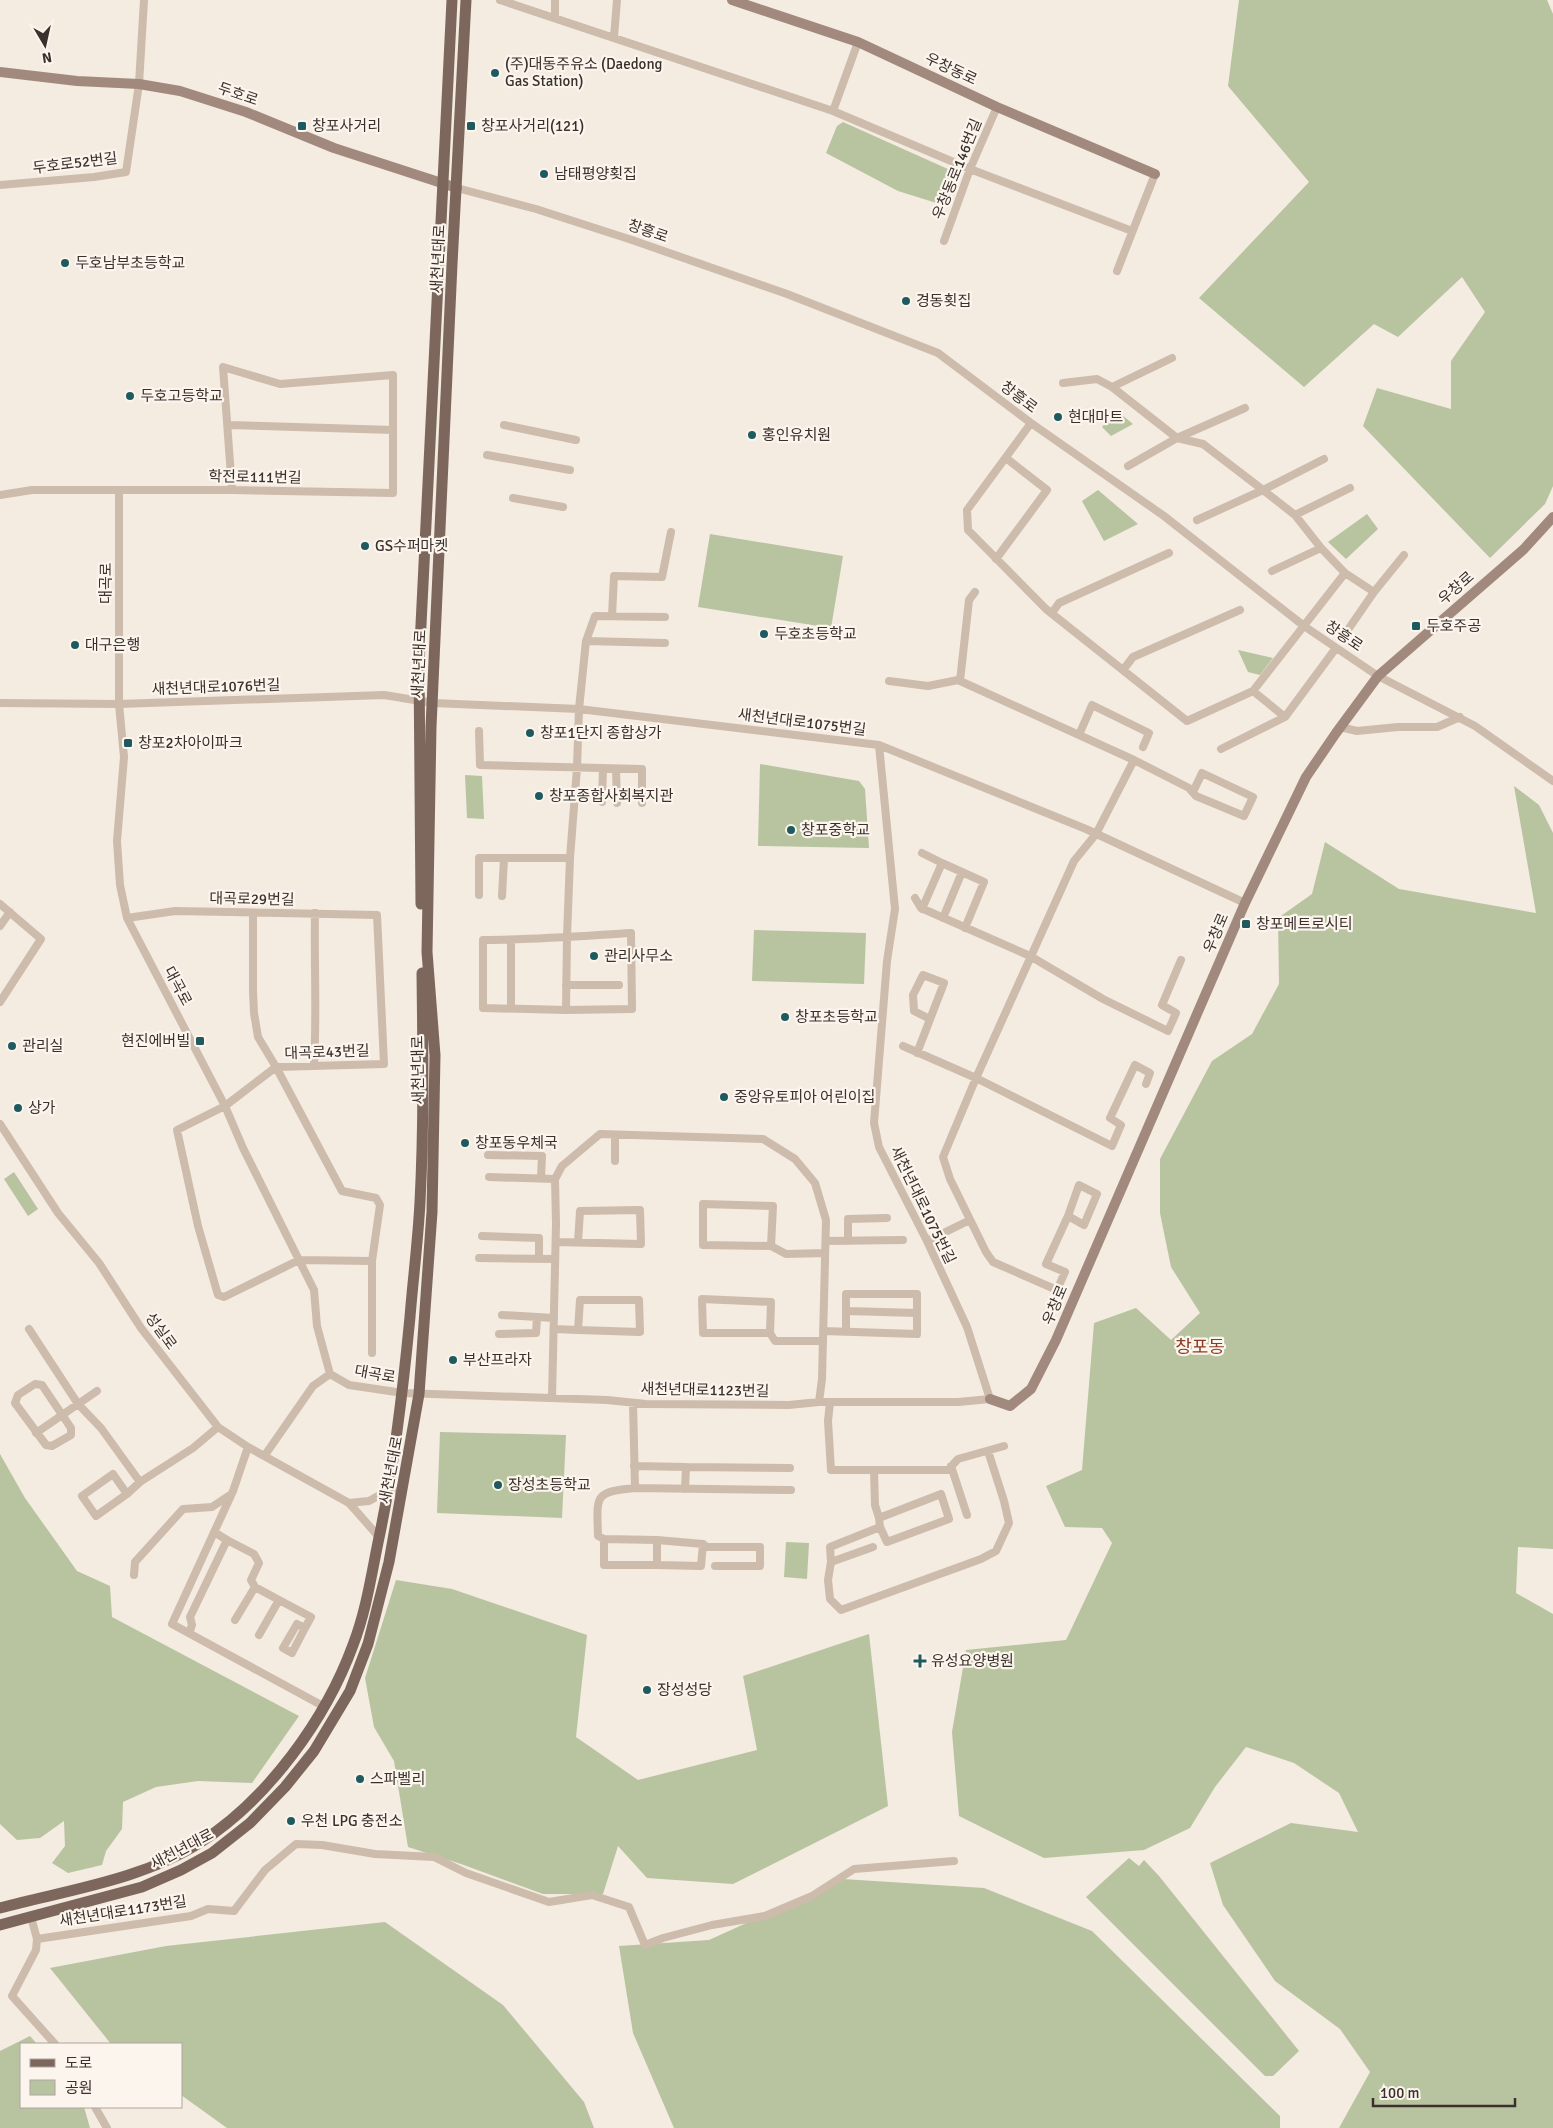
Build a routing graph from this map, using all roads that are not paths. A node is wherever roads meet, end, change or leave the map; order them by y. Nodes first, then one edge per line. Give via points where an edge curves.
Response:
1 (144, 0) edge
2 (452, 0) edge
3 (466, 0) edge
4 (500, 0) edge
5 (555, 0) edge
6 (617, 0) edge
7 (732, 0) edge
8 (555, 18) junction
9 (614, 37) junction
10 (858, 42) junction
11 (0, 72) edge
12 (139, 84) junction
13 (998, 107) junction
14 (833, 111) junction
15 (970, 169) junction
16 (1155, 174) joint
17 (442, 183) junction
18 (0, 185) edge
19 (457, 188) junction
20 (1132, 231) junction
21 (439, 239) junction
22 (944, 241) dead end
23 (452, 264) junction
24 (1117, 271) dead end
25 (1172, 358) dead end
26 (1062, 383) dead end
27 (1112, 387) junction
28 (1245, 408) dead end
29 (1031, 423) junction
30 (228, 425) junction
31 (504, 425) dead end
32 (393, 430) junction
33 (1177, 438) junction
34 (576, 440) dead end
35 (487, 455) dead end
36 (1006, 458) junction
37 (1324, 459) dead end
38 (1128, 466) dead end
39 (570, 470) dead end
40 (1350, 488) dead end
41 (232, 490) junction
42 (1263, 490) junction
43 (119, 491) junction
44 (0, 496) edge
45 (513, 498) dead end
46 (563, 507) dead end
47 (1295, 515) junction
48 (1553, 517) edge
49 (1197, 520) dead end
50 (671, 532) dead end
51 (1321, 548) junction
52 (1169, 553) dead end
53 (1404, 555) dead end
54 (996, 559) junction
55 (1272, 571) dead end
56 (1346, 573) junction
57 (975, 592) dead end
58 (1374, 592) junction
59 (1240, 610) dead end
60 (1052, 613) junction
61 (612, 616) junction
62 (664, 617) dead end
63 (1304, 626) junction
64 (1345, 634) dead end
65 (586, 641) junction
66 (665, 643) dead end
67 (1336, 648) junction
68 (1122, 670) junction
69 (1378, 676) junction
70 (889, 681) dead end
71 (960, 681) junction
72 (1253, 691) junction
73 (418, 702) junction
74 (0, 703) edge
75 (433, 703) junction
76 (119, 704) junction
77 (579, 709) junction
78 (1285, 716) junction
79 (1460, 717) junction
80 (1340, 727) junction
81 (479, 731) dead end
82 (1079, 735) junction
83 (879, 746) junction
84 (1143, 747) dead end
85 (1221, 749) dead end
86 (1134, 760) junction
87 (577, 768) junction
88 (602, 768) junction
89 (616, 769) junction
90 (1553, 781) edge
91 (1193, 792) junction
92 (602, 802) dead end
93 (617, 803) dead end
94 (642, 803) dead end
95 (1096, 834) junction
96 (922, 853) dead end
97 (570, 858) junction
98 (504, 859) junction
99 (942, 863) junction
100 (962, 872) junction
101 (479, 895) dead end
102 (502, 896) dead end
103 (915, 898) dead end
104 (1245, 903) junction
105 (0, 904) edge
106 (922, 909) junction
107 (10, 912) junction
108 (253, 912) junction
109 (315, 913) junction
110 (127, 918) junction
111 (943, 918) junction
112 (0, 926) edge
113 (965, 928) junction
114 (567, 936) junction
115 (511, 940) junction
116 (1030, 956) junction
117 (1182, 960) dead end
118 (566, 984) junction
119 (619, 985) dead end
120 (0, 1002) edge
121 (511, 1008) junction
122 (566, 1010) junction
123 (930, 1019) junction
124 (904, 1046) dead end
125 (917, 1053) junction
126 (384, 1064) joint
127 (314, 1065) junction
128 (276, 1067) junction
129 (976, 1078) junction
130 (1146, 1084) dead end
131 (225, 1106) junction
132 (0, 1124) edge
133 (615, 1135) junction
134 (488, 1155) dead end
135 (615, 1161) dead end
136 (488, 1178) dead end
137 (541, 1178) junction
138 (555, 1179) junction
139 (1068, 1216) junction
140 (888, 1218) dead end
141 (970, 1220) junction
142 (482, 1236) dead end
143 (903, 1240) dead end
144 (826, 1241) junction
145 (848, 1241) junction
146 (926, 1241) junction
147 (556, 1242) junction
148 (578, 1242) junction
149 (771, 1246) junction
150 (826, 1253) junction
151 (479, 1258) dead end
152 (539, 1259) junction
153 (555, 1259) junction
154 (300, 1260) junction
155 (372, 1260) junction
156 (847, 1311) dead end
157 (917, 1313) junction
158 (502, 1316) dead end
159 (537, 1318) junction
160 (554, 1318) junction
161 (29, 1328) dead end
162 (554, 1329) junction
163 (578, 1330) junction
164 (823, 1331) junction
165 (846, 1332) junction
166 (770, 1333) junction
167 (499, 1334) dead end
168 (823, 1341) junction
169 (372, 1353) dead end
170 (330, 1374) junction
171 (98, 1391) dead end
172 (404, 1392) junction
173 (419, 1394) junction
174 (552, 1398) junction
175 (990, 1399) junction
176 (819, 1402) junction
177 (830, 1402) junction
178 (633, 1403) junction
179 (78, 1404) junction
180 (62, 1415) junction
181 (218, 1427) junction
182 (36, 1433) junction
183 (1004, 1446) dead end
184 (248, 1447) junction
185 (988, 1451) junction
186 (265, 1455) junction
187 (634, 1466) junction
188 (952, 1466) junction
189 (686, 1467) junction
190 (790, 1468) dead end
191 (874, 1470) junction
192 (140, 1482) junction
193 (635, 1488) junction
194 (685, 1489) junction
195 (389, 1490) junction
196 (791, 1490) dead end
197 (402, 1492) junction
198 (127, 1494) junction
199 (232, 1494) junction
200 (349, 1503) junction
201 (967, 1515) dead end
202 (879, 1518) junction
203 (880, 1527) junction
204 (214, 1532) junction
205 (379, 1537) junction
206 (604, 1539) junction
207 (228, 1540) junction
208 (656, 1540) junction
209 (703, 1544) junction
210 (873, 1547) dead end
211 (831, 1562) junction
212 (656, 1565) junction
213 (715, 1566) dead end
214 (134, 1575) dead end
215 (255, 1587) junction
216 (279, 1600) junction
217 (235, 1620) dead end
218 (305, 1628) dead end
219 (189, 1633) junction
220 (259, 1635) dead end
221 (323, 1706) junction
222 (954, 1861) dead end
223 (75, 1889) junction
224 (79, 1904) junction
225 (0, 1908) edge
226 (30, 1916) junction
227 (0, 1925) edge
228 (37, 1938) junction
229 (54, 2043) edge
230 (96, 2108) edge
231 (107, 2128) edge

1 - 12 street
2 - 17 main road, 새천년대로
3 - 19 main road, 새천년대로
4 - 8 street
5 - 8 street
6 - 9 street
7 - 10 main road, 우창동로
8 - 9 street
9 - 14 street
10 - 13 main road, 우창동로
10 - 14 street
11 - 12 main road, 두호로
12 - 17 main road, 두호로 via 180,91 246,112 334,148
12 - 18 street, 두호로52번길 via 126,172
13 - 15 street, 우창동로146번길
13 - 16 main road, 우창동로
14 - 15 street
15 - 20 street
15 - 22 street, 우창동로146번길
16 - 20 street
17 - 19 main road, 두호로
17 - 21 main road, 새천년대로
19 - 23 main road, 새천년대로
19 - 29 street, 창흥로 via 632,240 787,294 938,352
20 - 24 street
21 - 23 main road via 446,239 447,255
21 - 73 main road, 새천년대로
23 - 75 main road, 새천년대로
25 - 27 street
26 - 27 street via 1097,379
27 - 33 street
28 - 33 street
29 - 36 street
29 - 63 street, 창흥로 via 1164,516
30 - 32 street
30 - 32 street, 학전로111번길 via 223,367 280,384 394,375
30 - 41 street
31 - 34 street
32 - 41 street, 학전로111번길 via 393,493
33 - 38 street
33 - 42 street via 1203,444
35 - 39 street
36 - 54 street via 967,510 968,530
36 - 54 street via 1047,490
37 - 42 street
40 - 47 street
41 - 43 street, 학전로111번길
42 - 47 street
42 - 49 street
43 - 44 street, 학전로111번길 via 32,490
43 - 76 street, 대곡로
45 - 46 street
47 - 51 street
48 - 69 main road, 우창로 via 1524,549
50 - 61 street via 662,577 614,576
51 - 55 street
51 - 56 street
52 - 60 street via 1059,603
53 - 58 street
54 - 60 street
56 - 58 street
56 - 63 street
57 - 71 street via 969,600
58 - 64 street
59 - 68 street via 1133,657
60 - 68 street
61 - 62 street
61 - 65 street via 595,616
63 - 67 street, 창흥로
63 - 72 street
65 - 66 street
65 - 77 street
67 - 69 street, 창흥로
67 - 78 street
68 - 72 street via 1187,721
69 - 79 street, 창흥로
69 - 80 main road, 우창로
70 - 71 street via 928,686
71 - 82 street
72 - 78 street
73 - 75 street, 새천년대로1076번길
73 - 76 street, 새천년대로1076번길 via 384,695
73 - 172 main road, 새천년대로 via 422,1147
74 - 76 street, 새천년대로1076번길
75 - 77 street, 새천년대로1075번길
75 - 173 main road, 새천년대로 via 427,952 435,1055 432,1212
76 - 110 street, 대곡로 via 124,757 117,842 120,885
77 - 83 street, 새천년대로1075번길
77 - 87 street
78 - 85 street
79 - 80 street via 1437,727 1357,731
79 - 90 street, 창흥로
80 - 104 main road, 우창로 via 1306,777
81 - 87 street via 480,765
82 - 84 street via 1092,705 1149,732
82 - 86 street
83 - 95 street
83 - 146 street, 새천년대로1075번길 via 896,909 887,961 874,1123 879,1147
86 - 91 street
86 - 95 street
87 - 88 street
87 - 97 street
88 - 89 street
88 - 92 street
89 - 93 street
89 - 94 street via 642,770
91 - 91 street via 1244,816 1253,797 1202,773
95 - 104 street
95 - 116 street via 1074,861
96 - 99 street
97 - 98 street
97 - 114 street
98 - 101 street via 479,858
98 - 102 street
99 - 100 street
99 - 106 street
100 - 111 street
100 - 113 street via 984,882
103 - 106 street
104 - 175 main road, 우창로 via 1043,1366 1031,1389 1010,1406
105 - 107 street
106 - 111 street
107 - 112 street
107 - 120 street via 41,940
108 - 109 street, 대곡로29번길
108 - 110 street, 대곡로29번길 via 175,911
108 - 128 street via 254,1014 258,1037
109 - 126 street, 대곡로29번길 via 377,914
109 - 127 street
110 - 131 street, 대곡로
111 - 113 street
113 - 116 street
114 - 115 street
114 - 118 street
114 - 122 street via 631,934 632,1009
115 - 121 street
115 - 121 street via 483,940 484,1008
116 - 117 street via 1103,999 1168,1031 1176,1013 1162,1005
116 - 129 street
118 - 119 street
118 - 122 street
121 - 122 street
123 - 123 street via 944,982 923,975 913,996 914,1011
123 - 125 street
124 - 125 street
125 - 129 street
126 - 127 street, 대곡로43번길
127 - 128 street, 대곡로43번길
128 - 131 street, 대곡로43번길
128 - 155 street via 342,1191 376,1198 380,1205
129 - 130 street via 1112,1146 1121,1125 1110,1118 1135,1065 1150,1073
129 - 141 street via 943,1157
131 - 154 street, 대곡로
131 - 154 street, 대곡로43번길 via 177,1130 198,1226 218,1295 224,1297
132 - 181 street, 성실로 via 58,1213 99,1263 141,1328
133 - 135 street
133 - 138 street via 600,1134 562,1166
133 - 144 street via 763,1139 795,1158 815,1183 826,1220
134 - 137 street via 542,1156
136 - 137 street
137 - 138 street
138 - 147 street
139 - 139 street via 1084,1225 1097,1194 1079,1185
139 - 141 street via 1046,1264 1064,1272 1057,1290 993,1262
140 - 145 street via 848,1219
141 - 146 street
142 - 152 street via 539,1238
143 - 145 street
144 - 145 street
144 - 150 street
146 - 175 street, 새천년대로1075번길 via 967,1327
147 - 148 street
147 - 153 street
148 - 148 street via 641,1244 640,1210 580,1210
149 - 149 street via 773,1206 704,1204 703,1245
149 - 150 street via 786,1254
150 - 164 street
151 - 152 street
152 - 153 street
153 - 160 street
154 - 155 street
154 - 170 street, 대곡로 via 314,1290 317,1326
155 - 169 street
156 - 157 street
157 - 165 street via 917,1334
157 - 165 street via 917,1294 846,1294
158 - 159 street
159 - 160 street
159 - 167 street via 536,1333
160 - 162 street
161 - 179 street
162 - 163 street
162 - 174 street
163 - 163 street via 580,1300 639,1300 640,1332
164 - 165 street
164 - 168 street
166 - 166 street via 771,1302 702,1299 703,1333
166 - 168 street via 775,1341
168 - 176 street
170 - 172 street, 대곡로 via 349,1385
170 - 186 street via 312,1386
171 - 179 street
172 - 173 street, 대곡로
172 - 195 main road, 새천년대로
173 - 174 street, 새천년대로1123번길
173 - 197 main road, 새천년대로
174 - 178 street, 새천년대로1123번길
175 - 177 street, 새천년대로1123번길
176 - 177 street, 새천년대로1123번길
176 - 178 street, 새천년대로1123번길 via 789,1405
177 - 191 street via 831,1470
178 - 187 street
179 - 180 street
179 - 192 street via 101,1428
180 - 182 street
180 - 182 street via 71,1428 70,1434 49,1447
180 - 182 street via 42,1385 35,1384 18,1395 15,1403
181 - 184 street, 성실로
181 - 192 street via 193,1448
183 - 185 street
184 - 186 street, 성실로
184 - 199 street
185 - 188 street via 958,1459
185 - 211 street via 1009,1523 996,1551 841,1610 830,1598
186 - 200 street, 성실로
187 - 189 street
187 - 193 street
188 - 191 street via 948,1470
188 - 201 street
189 - 190 street
189 - 194 street
191 - 202 street via 875,1505
192 - 198 street
193 - 194 street
193 - 206 street via 608,1490 600,1498 598,1536
194 - 196 street
195 - 197 street
195 - 200 street via 369,1501
195 - 205 main road, 새천년대로
197 - 224 main road, 새천년대로 via 390,1562 368,1644 350,1691 314,1751 285,1788 212,1854 142,1886
198 - 198 street via 96,1516 82,1496 114,1474
199 - 204 street
199 - 214 street via 212,1507 183,1509 135,1562
200 - 205 street, 성실로
202 - 203 street
202 - 203 street via 941,1494 949,1519 887,1542
203 - 211 street via 830,1547
204 - 207 street
204 - 219 street via 172,1624
205 - 221 main road, 새천년대로 via 354,1643
206 - 208 street
206 - 212 street via 604,1565
207 - 215 street via 254,1554 259,1563 250,1580
207 - 219 street via 190,1617
208 - 209 street
208 - 212 street
209 - 212 street via 701,1566
209 - 213 street via 707,1547 760,1547 760,1566
210 - 211 street
215 - 216 street
215 - 217 street
216 - 218 street via 312,1618
216 - 220 street
219 - 221 street
221 - 223 main road, 새천년대로 via 277,1773 247,1805 202,1841 137,1872
222 - 228 street, 새천년대로1173번길 via 854,1869 812,1896 765,1916 712,1925 645,1945 629,1907 592,1896 549,1902 466,1873 434,1857 375,1854 296,1844 265,1870 234,1911 208,1909 191,1916
223 - 224 main road
223 - 225 main road, 새천년대로
224 - 226 main road, 새천년대로
226 - 227 main road, 새천년대로
226 - 228 street
228 - 229 street via 36,1950 12,1996
230 - 231 street

